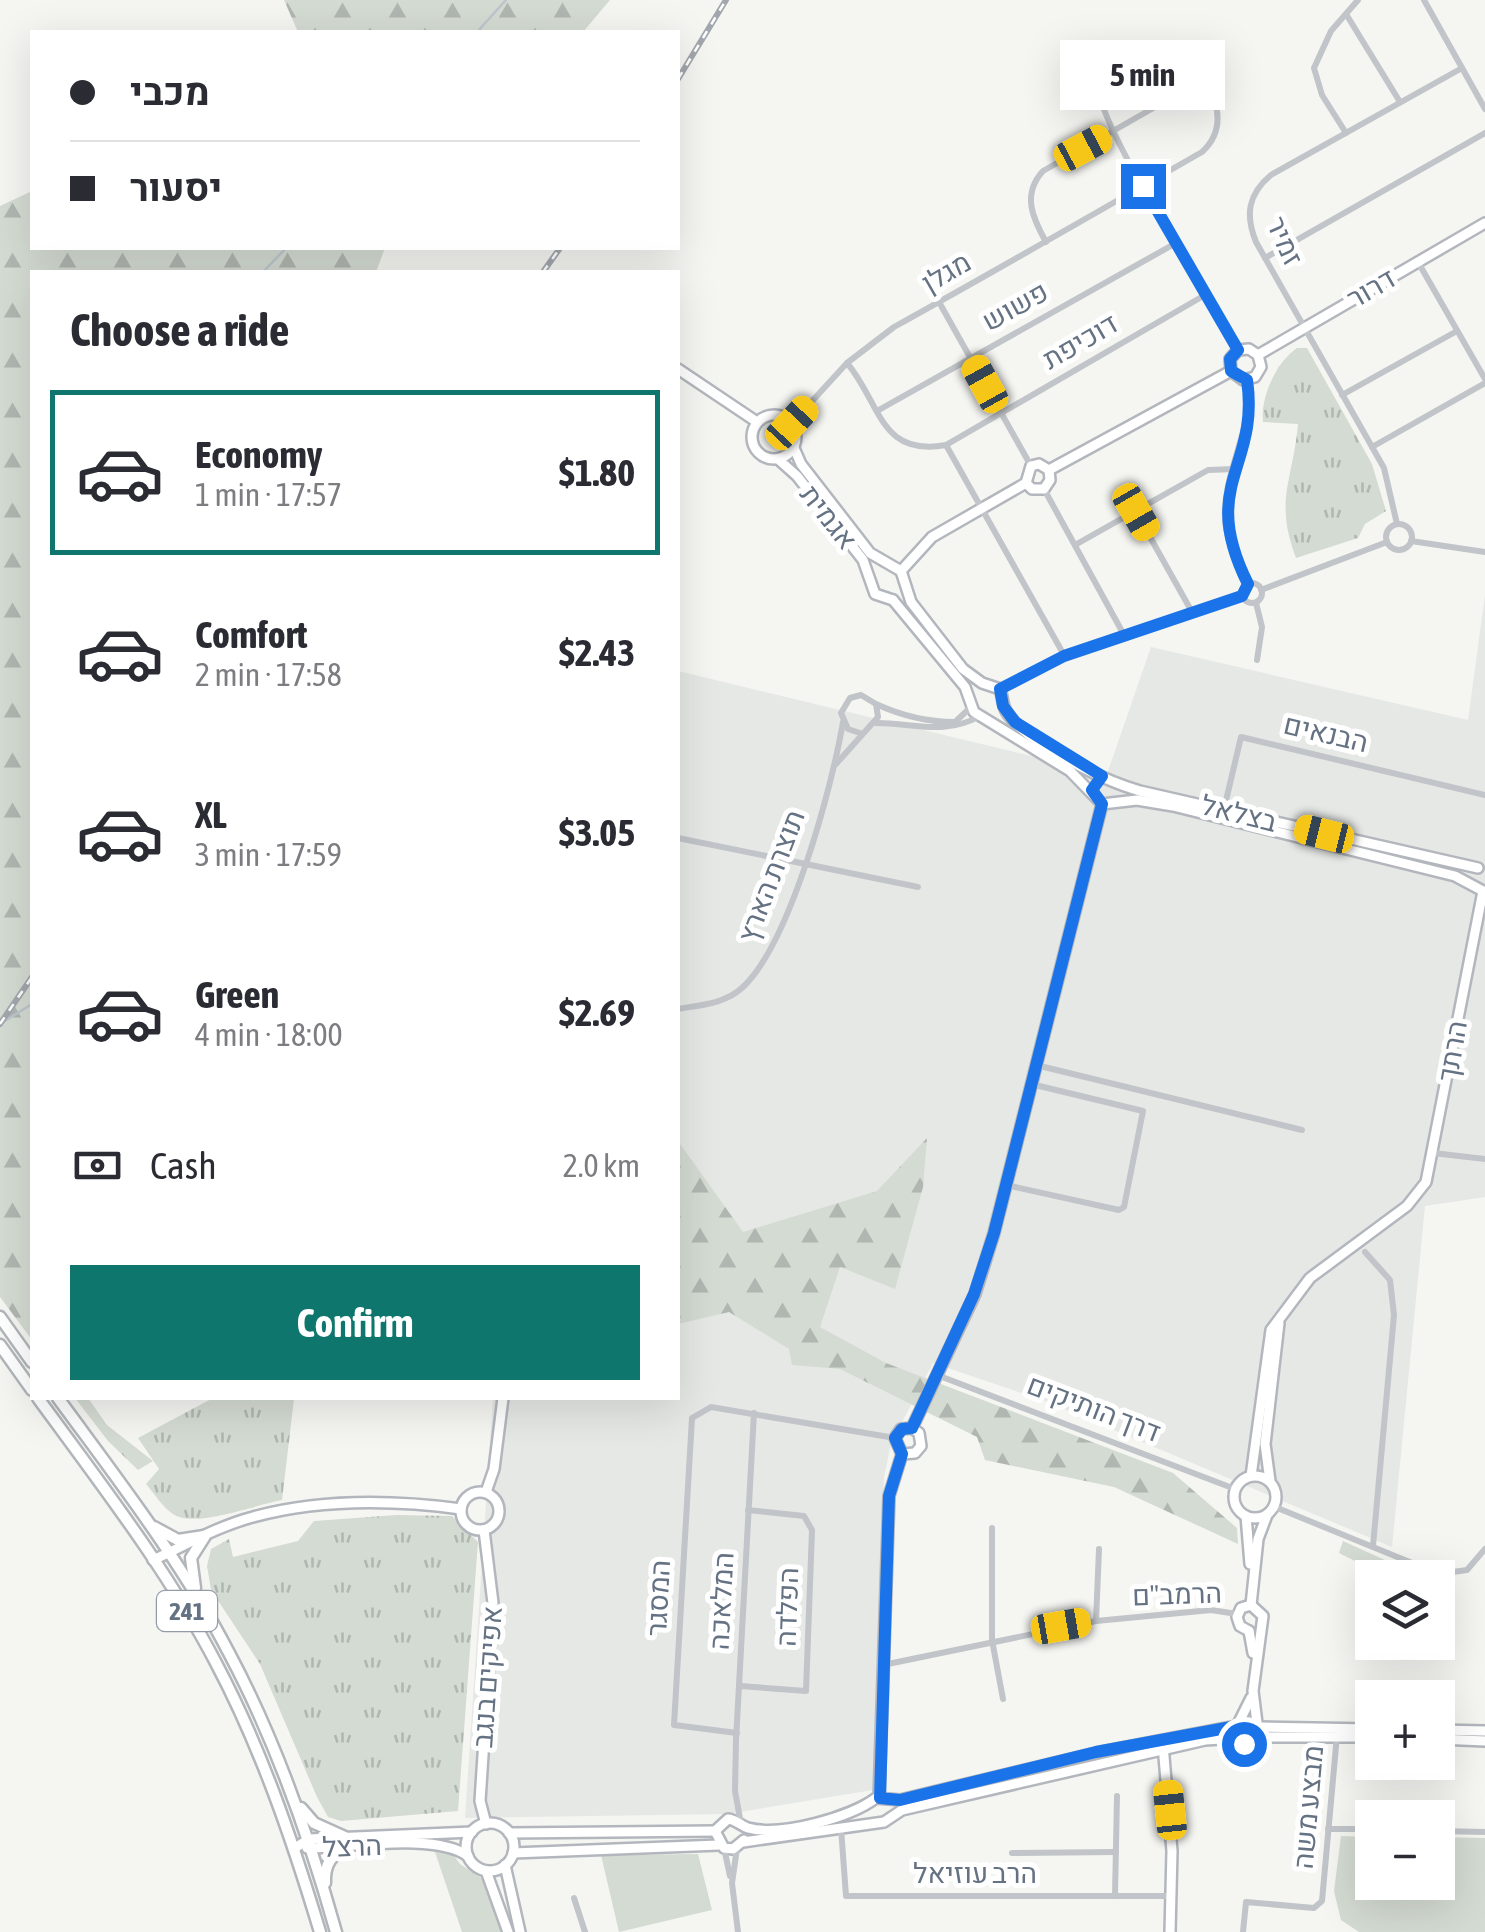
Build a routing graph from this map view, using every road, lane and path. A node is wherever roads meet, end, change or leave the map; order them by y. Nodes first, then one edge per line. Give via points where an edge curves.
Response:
1 (1358, 0) edge
2 (1424, 0) edge
3 (1346, 14) junction
4 (1462, 68) junction
5 (1205, 79) junction
6 (1400, 102) junction
7 (1485, 109) edge
8 (1114, 132) junction
9 (1346, 133) junction
10 (1485, 133) edge
11 (1143, 186) junction
12 (1485, 224) edge
13 (1046, 242) junction
14 (1176, 242) junction
15 (1264, 258) junction
16 (1418, 262) junction
17 (1205, 295) junction
18 (939, 302) junction
19 (1304, 326) junction
20 (1456, 331) junction
21 (1238, 350) junction
22 (1258, 355) junction
23 (970, 357) junction
24 (847, 363) junction
25 (680, 370) edge
26 (1231, 371) junction
27 (1247, 380) junction
28 (1485, 382) edge
29 (1342, 395) junction
30 (876, 411) junction
31 (1000, 412) junction
32 (757, 422) junction
33 (792, 423) junction
34 (946, 445) junction
35 (1372, 447) junction
36 (794, 448) junction
37 (778, 459) junction
38 (1031, 466) junction
39 (1049, 470) junction
40 (1235, 470) junction
41 (1026, 483) junction
42 (1044, 488) junction
43 (982, 508) junction
44 (1136, 512) junction
45 (1397, 524) junction
46 (1411, 541) junction
47 (1387, 542) junction
48 (1075, 545) junction
49 (1485, 552) edge
50 (887, 566) junction
51 (901, 571) junction
52 (872, 580) junction
53 (1248, 584) junction
54 (904, 590) junction
55 (1261, 590) junction
56 (1242, 596) junction
57 (893, 600) junction
58 (1256, 602) junction
59 (1192, 612) junction
60 (1124, 635) junction
61 (1064, 656) junction
62 (1257, 660) dead end
63 (982, 683) junction
64 (1000, 689) junction
65 (970, 702) junction
66 (876, 704) junction
67 (1003, 706) junction
68 (984, 717) junction
69 (843, 722) junction
70 (876, 723) junction
71 (860, 733) junction
72 (835, 765) junction
73 (1102, 776) junction
74 (1118, 783) junction
75 (1485, 784) edge
76 (1474, 789) junction
77 (1092, 790) junction
78 (1485, 795) edge
79 (1116, 800) junction
80 (1102, 804) junction
81 (1224, 809) junction
82 (680, 838) edge
83 (803, 865) junction
84 (1481, 866) edge
85 (1474, 883) junction
86 (918, 886) dead end
87 (1484, 892) edge
88 (680, 1010) edge
89 (1036, 1064) junction
90 (1031, 1084) junction
91 (1302, 1130) dead end
92 (1433, 1153) junction
93 (1485, 1159) edge
94 (1006, 1185) junction
95 (1365, 1252) dead end
96 (1282, 1311) junction
97 (0, 1317) edge
98 (0, 1345) edge
99 (30, 1359) edge
100 (936, 1374) junction
101 (30, 1387) edge
102 (39, 1400) edge
103 (59, 1400) edge
104 (503, 1400) edge
105 (754, 1413) junction
106 (912, 1428) junction
107 (895, 1438) junction
108 (902, 1454) junction
109 (1252, 1476) junction
110 (1270, 1481) junction
111 (1235, 1489) junction
112 (486, 1492) junction
113 (1275, 1507) junction
114 (461, 1509) junction
115 (748, 1510) junction
116 (1267, 1515) junction
117 (1246, 1516) junction
118 (146, 1521) junction
119 (992, 1528) dead end
120 (484, 1530) junction
121 (205, 1536) junction
122 (1373, 1546) junction
123 (1099, 1549) dead end
124 (1485, 1549) edge
125 (168, 1553) junction
126 (153, 1560) junction
127 (1252, 1585) junction
128 (198, 1598) junction
129 (1251, 1604) junction
130 (1237, 1614) junction
131 (1096, 1620) junction
132 (1260, 1626) junction
133 (1249, 1631) junction
134 (992, 1640) junction
135 (883, 1665) junction
136 (1254, 1673) junction
137 (740, 1686) junction
138 (1253, 1690) junction
139 (1004, 1699) dead end
140 (1240, 1723) junction
141 (1259, 1725) junction
142 (1455, 1730) edge
143 (1355, 1731) edge
144 (1485, 1731) edge
145 (737, 1733) junction
146 (1337, 1733) junction
147 (1355, 1736) edge
148 (1238, 1738) junction
149 (1259, 1739) junction
150 (1455, 1740) edge
151 (1485, 1741) edge
152 (1162, 1743) junction
153 (735, 1791) junction
154 (293, 1796) junction
155 (1117, 1796) dead end
156 (887, 1804) junction
157 (868, 1807) junction
158 (728, 1819) junction
159 (873, 1820) junction
160 (486, 1824) junction
161 (742, 1826) junction
162 (841, 1826) junction
163 (1328, 1829) junction
164 (1355, 1829) edge
165 (715, 1831) junction
166 (1455, 1831) edge
167 (472, 1832) junction
168 (1485, 1832) edge
169 (509, 1833) junction
170 (347, 1842) junction
171 (310, 1844) junction
172 (740, 1844) junction
173 (722, 1846) junction
174 (294, 1848) junction
175 (1116, 1852) junction
176 (513, 1853) junction
177 (1012, 1853) dead end
178 (468, 1856) junction
179 (505, 1866) junction
180 (486, 1870) junction
181 (732, 1883) junction
182 (325, 1894) junction
183 (1115, 1895) junction
184 (1173, 1896) junction
185 (574, 1898) dead end
186 (320, 1932) edge
187 (336, 1932) edge
188 (508, 1932) edge
189 (520, 1932) edge
190 (585, 1932) edge
191 (738, 1932) edge
192 (1170, 1932) edge
193 (1243, 1932) edge

1 - 3 street
2 - 4 street
3 - 6 street
3 - 9 street via 1314,68
4 - 6 street, זמיר
4 - 7 street
5 - 8 street
5 - 8 street via 1182,52 1158,45 1138,49 1114,63 1101,83 1102,108
5 - 11 street, מגלן via 1217,106 1215,137 1202,152
6 - 9 street, זמיר
8 - 11 street
8 - 13 street via 1037,178 1030,204
9 - 15 street, זמיר via 1258,185 1250,223
10 - 15 street
11 - 13 street, מגלן
11 - 14 street
12 - 16 street, דרור
13 - 18 street, מגלן
14 - 17 street
14 - 23 street, פשוש
15 - 19 street, זמיר
16 - 19 street, דרור
16 - 20 street
17 - 21 street
17 - 31 street, דוכיפת
18 - 23 street
18 - 24 street, מגלן
19 - 22 street, דרור
19 - 29 street, זמיר
20 - 28 street
20 - 29 street
21 - 22 street
21 - 26 street
22 - 27 street via 1260,371
23 - 30 street, פשוש
23 - 31 street
24 - 30 street
24 - 33 street, מגלן
25 - 32 street
26 - 27 street
26 - 39 street
27 - 40 street via 1248,418
28 - 35 street
29 - 35 street, זמיר
30 - 34 street via 902,444
31 - 34 street, דוכיפת
31 - 38 street
32 - 33 street via 774,414
32 - 37 street via 756,450
33 - 36 street
34 - 43 street
35 - 45 street, זמיר via 1388,480
36 - 37 street
36 - 50 street, אגמית via 812,480
37 - 52 street, אגמית via 863,560
38 - 39 street
38 - 41 street
39 - 42 street
40 - 44 street via 1208,470
40 - 53 street via 1225,522
41 - 42 street
41 - 43 street
42 - 48 street
43 - 51 street via 932,538
43 - 61 street
44 - 48 street
44 - 59 street
45 - 46 street via 1410,530
45 - 47 street
46 - 47 street via 1397,550
46 - 49 street
47 - 55 street
48 - 60 street
50 - 51 street
50 - 52 street
51 - 54 street
52 - 57 street via 875,594
53 - 55 street
53 - 56 street
54 - 57 street
54 - 63 street via 963,669
55 - 58 street
56 - 58 street
56 - 59 street
57 - 65 street
58 - 62 street via 1262,627
59 - 60 street
60 - 61 street
61 - 64 street
63 - 64 street
63 - 65 street
64 - 67 street
65 - 66 street via 955,722 901,715
65 - 68 street
66 - 69 street via 867,696 850,698 842,707
66 - 70 street
67 - 68 street
67 - 73 street via 1029,733
68 - 70 street via 936,730
68 - 77 street
69 - 71 street
69 - 72 street, תוצרת הארץ
70 - 71 street
71 - 72 street, תוצרת הארץ
72 - 83 street, תוצרת הארץ
73 - 74 street
73 - 77 street
74 - 79 street
74 - 81 street, בצלאל
75 - 76 street
76 - 78 street, הבנאים
76 - 81 street, הבנאים via 1241,737
77 - 80 street
79 - 80 street
79 - 85 street, בצלאל via 1173,806
80 - 89 street
81 - 84 street, בצלאל
82 - 83 street
83 - 86 street
83 - 88 street, תוצרת הארץ via 774,942 741,989
84 - 85 street
85 - 87 street
87 - 92 street, הרתך
89 - 90 street
89 - 91 street
90 - 94 street
90 - 94 street via 1143,1111 1124,1207
92 - 93 street
92 - 96 street, הרתך via 1414,1199 1328,1261
94 - 100 street via 974,1294
95 - 122 street via 1390,1280 1394,1315
96 - 109 street via 1268,1340
96 - 110 street via 1265,1444
97 - 99 main road
98 - 101 main road
100 - 106 street
100 - 111 street, דרך הותיקים
102 - 126 main road, 241
103 - 118 main road, 241
104 - 112 street
105 - 107 street
105 - 115 street, המלאכה
105 - 145 street, המסגר via 712,1408 697,1412 689,1430 674,1725
106 - 107 street
106 - 108 street via 921,1446
107 - 108 street
108 - 135 street via 889,1496
109 - 110 street
109 - 111 street
110 - 113 street
111 - 117 street via 1236,1508
112 - 114 street via 471,1494
112 - 120 street via 500,1513
113 - 116 street
113 - 122 street
114 - 120 street via 466,1524
114 - 121 street via 373,1504 287,1510
115 - 137 street, המלאכה
115 - 137 street, הפלדה via 804,1516 812,1530 806,1691
116 - 117 street
116 - 127 street
117 - 127 street
118 - 121 main road via 178,1540
118 - 125 main road, 241
119 - 134 street
120 - 160 street, אפיקים בנגב via 493,1603 480,1801
121 - 125 street
121 - 128 main road via 190,1567
122 - 124 street via 1452,1575
123 - 131 street
125 - 126 street
125 - 128 main road, 241
126 - 174 main road, 241 via 230,1689
127 - 129 street
128 - 154 main road, 241 via 244,1682
129 - 130 street
129 - 132 street via 1262,1612
130 - 131 street, הרמב"ם via 1211,1610
130 - 133 street
131 - 134 street, הרמב"ם
132 - 133 street
132 - 136 street
133 - 136 street
134 - 135 street, הרמב"ם
134 - 139 street
135 - 156 street
136 - 138 street
137 - 145 street, המלאכה
138 - 140 street
138 - 141 street
140 - 141 street
140 - 148 street
140 - 152 street
141 - 146 street
141 - 149 street
142 - 144 street
143 - 146 street
145 - 153 street, המלאכה
146 - 147 street
146 - 149 street
146 - 163 street, מבצע משה
148 - 149 street via 1248,1744
148 - 152 street
150 - 151 street
152 - 156 street
152 - 184 street
153 - 158 street, המלאכה
153 - 161 street, המלאכה
154 - 170 main road via 314,1823
154 - 171 main road, 241
155 - 175 street
156 - 157 street
156 - 159 street via 884,1822
157 - 159 street
157 - 161 street via 791,1826
158 - 161 street
158 - 165 street
159 - 162 street
160 - 167 street
160 - 169 street
161 - 172 street
162 - 172 street
162 - 183 street, הרב עוזיאל via 846,1896
163 - 164 street
163 - 193 street, מבצע משה via 1322,1901 1314,1908 1246,1902
165 - 169 street
165 - 173 street
166 - 168 street
167 - 170 street, הרצל
167 - 178 street
169 - 176 street
170 - 171 street, הרצל
170 - 178 street, הרצל via 444,1846
170 - 182 main road via 327,1864
171 - 174 street, הרצל
171 - 182 main road, 241
172 - 173 street
172 - 181 street
173 - 176 street
173 - 181 street
174 - 186 main road, 241
175 - 177 street
175 - 183 street
176 - 179 street
178 - 180 street
179 - 180 street
179 - 189 street
180 - 188 street
181 - 191 street
182 - 187 main road, 241
183 - 184 street, הרב עוזיאל
184 - 192 street
185 - 190 street

